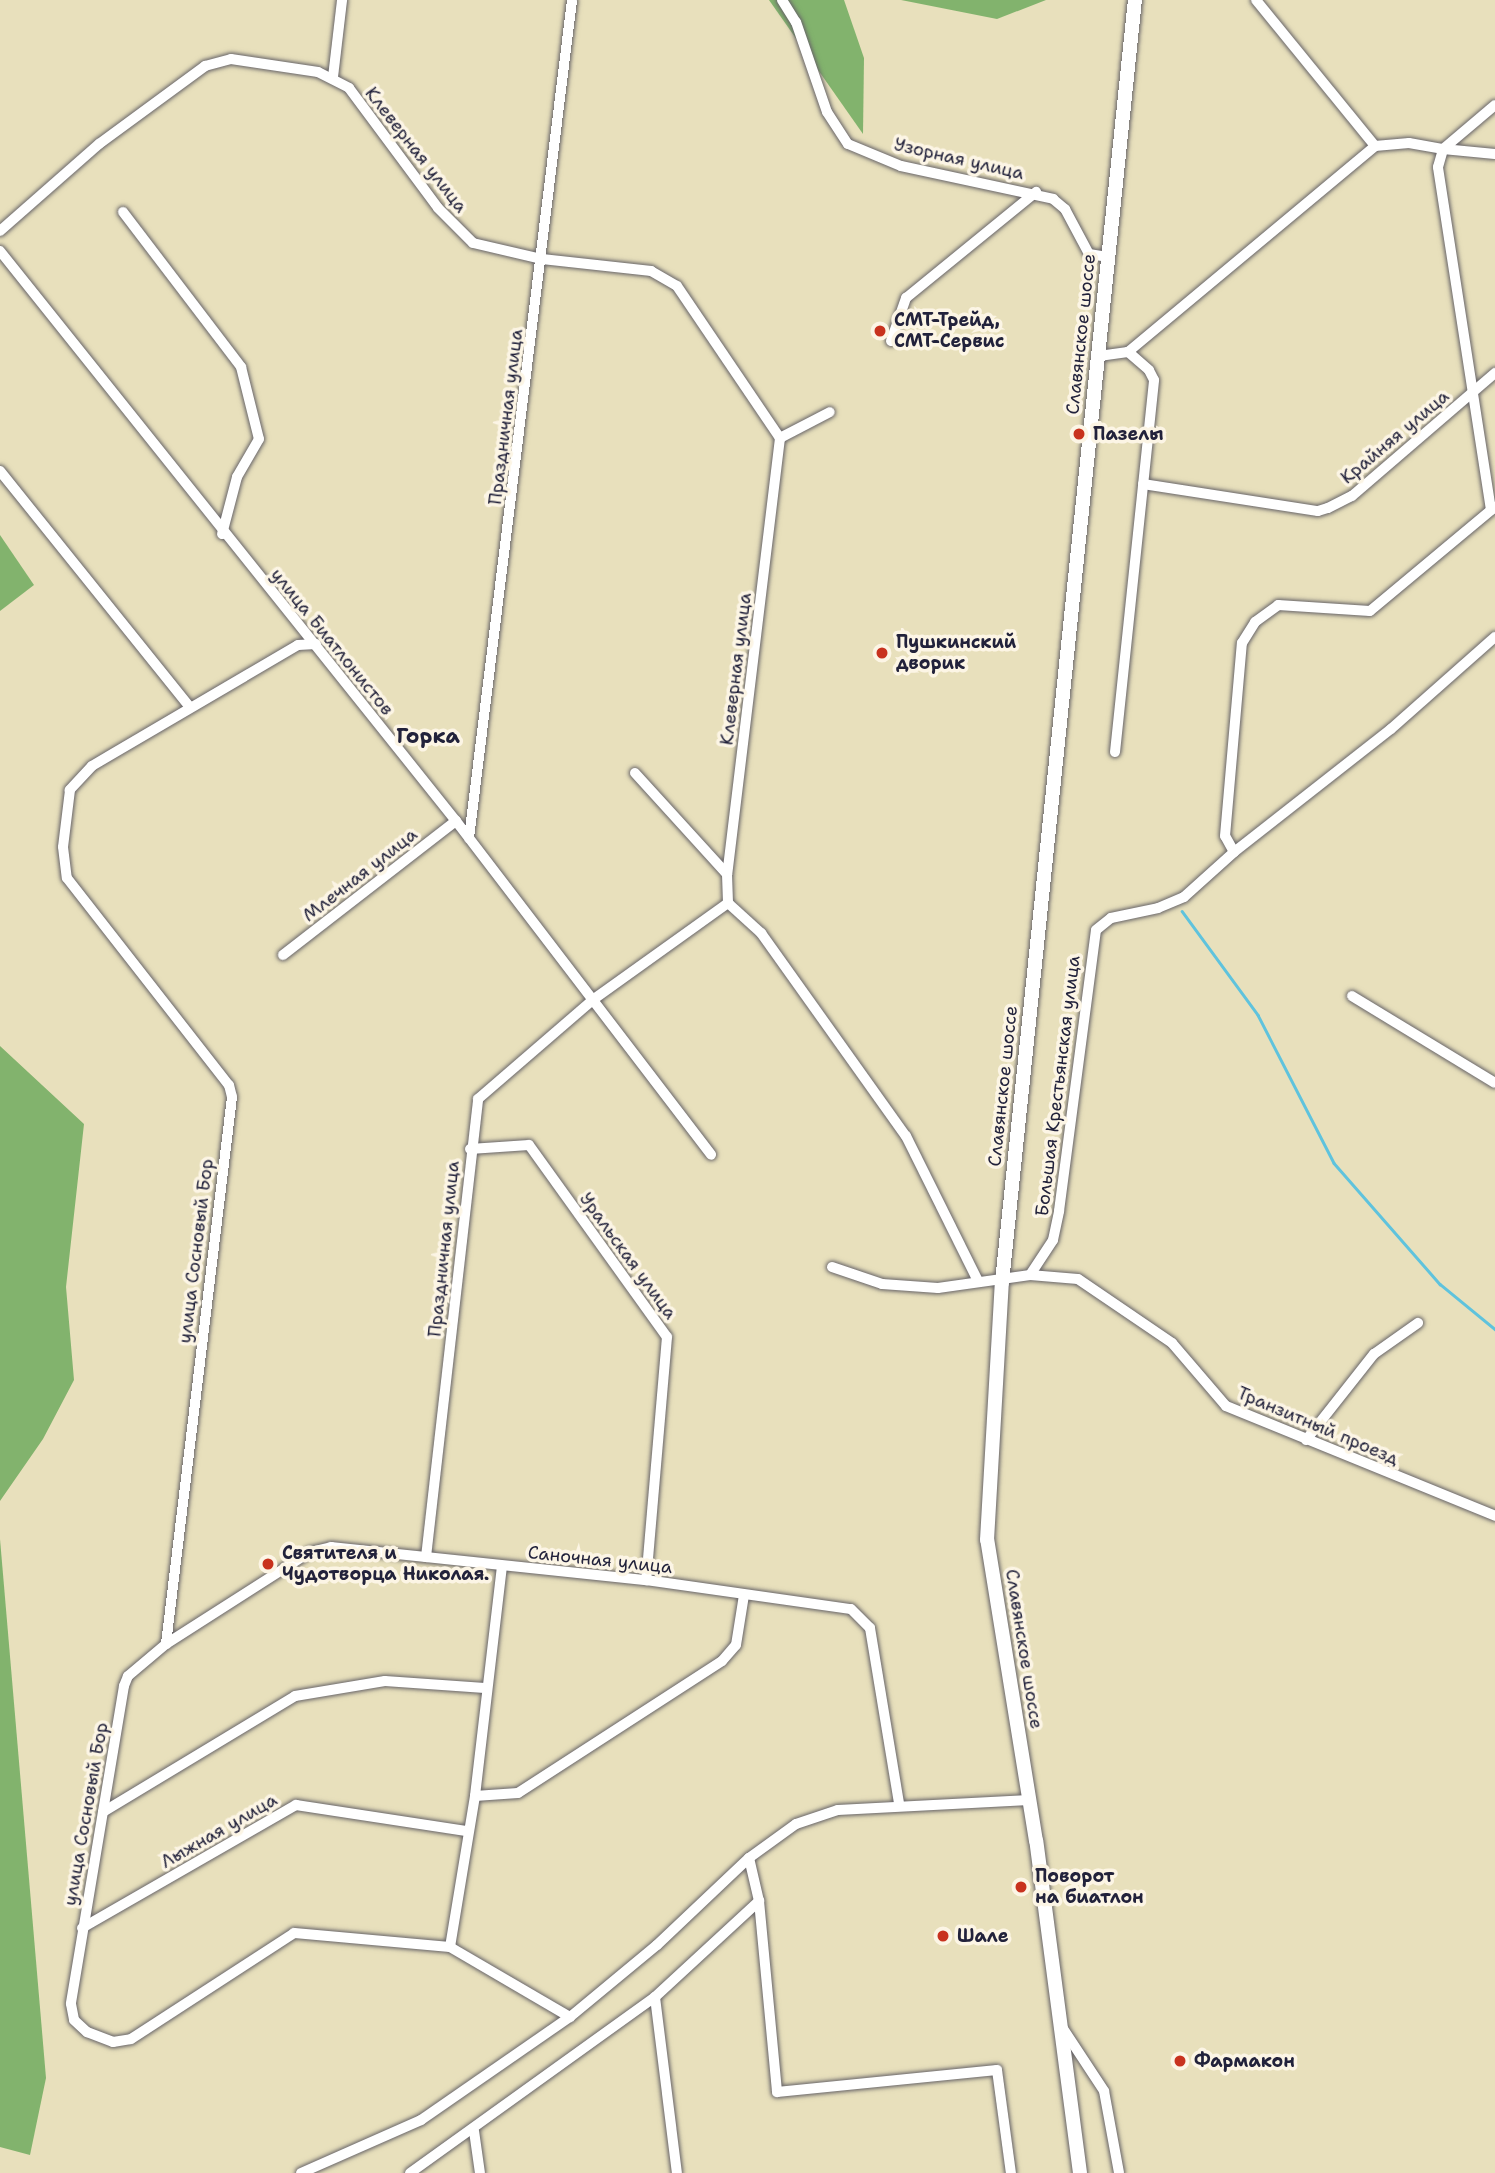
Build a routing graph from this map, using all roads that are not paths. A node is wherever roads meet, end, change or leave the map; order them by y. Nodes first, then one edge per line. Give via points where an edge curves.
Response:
1 (342, 0) edge
2 (572, 0) edge
3 (782, 0) edge
4 (1135, 0) edge
5 (1256, 0) edge
6 (333, 77) junction
7 (1495, 105) edge
8 (1375, 146) junction
9 (1443, 149) junction
10 (1495, 154) edge
11 (1036, 192) junction
12 (123, 212) dead end
13 (0, 230) edge
14 (0, 251) edge
15 (1109, 257) junction
16 (542, 260) junction
17 (891, 341) dead end
18 (1128, 352) junction
19 (1099, 356) junction
20 (1495, 373) edge
21 (1476, 389) junction
22 (830, 412) dead end
23 (780, 438) junction
24 (0, 471) edge
25 (1143, 484) junction
26 (1493, 509) edge
27 (222, 534) junction
28 (1495, 637) edge
29 (316, 645) junction
30 (190, 707) junction
31 (1115, 752) dead end
32 (635, 773) dead end
33 (456, 821) junction
34 (469, 838) junction
35 (1234, 852) junction
36 (727, 874) junction
37 (727, 903) junction
38 (283, 954) dead end
39 (1352, 996) dead end
40 (594, 999) junction
41 (1495, 1083) edge
42 (471, 1149) junction
43 (711, 1155) dead end
44 (832, 1268) dead end
45 (1030, 1275) junction
46 (977, 1279) junction
47 (1002, 1282) junction
48 (1419, 1322) dead end
49 (1306, 1440) junction
50 (1495, 1517) edge
51 (426, 1556) junction
52 (502, 1566) junction
53 (646, 1580) junction
54 (744, 1595) junction
55 (166, 1644) junction
56 (485, 1688) junction
57 (475, 1796) junction
58 (1029, 1800) junction
59 (900, 1804) junction
60 (103, 1812) junction
61 (466, 1831) junction
62 (749, 1857) junction
63 (759, 1901) junction
64 (82, 1928) junction
65 (450, 1947) junction
66 (655, 1997) junction
67 (570, 2017) junction
68 (1062, 2027) junction
69 (474, 2131) junction
70 (318, 2169) edge
71 (301, 2173) edge
72 (410, 2173) edge
73 (480, 2173) edge
74 (677, 2173) edge
75 (1011, 2173) edge
76 (1080, 2173) edge
77 (1119, 2173) edge

1 - 6 street
2 - 16 street, Праздничная улица
3 - 11 street, Узорная улица via 796,22 827,112 848,144 901,166
4 - 15 main road, Славянское шоссе
5 - 8 street
6 - 13 street via 218,60 99,144
6 - 16 street, Клеверная улица via 349,88 438,208 472,243
7 - 9 street
8 - 9 street via 1409,143
8 - 18 street
9 - 10 street
9 - 21 street via 1438,167
11 - 15 street, Узорная улица via 1065,209 1089,254
11 - 17 street via 906,298
12 - 27 street via 241,367 259,439 237,477
14 - 27 street, улица Биатлонистов
15 - 19 main road, Славянское шоссе
16 - 23 street, Клеверная улица via 651,271 670,281
16 - 34 street, Праздничная улица
18 - 19 street
18 - 25 street via 1154,380
19 - 47 main road, Славянское шоссе
20 - 21 street, Крайняя улица
21 - 25 street, Крайняя улица via 1352,496 1318,511
21 - 26 street
22 - 23 street
23 - 36 street, Клеверная улица
24 - 30 street
25 - 31 street
26 - 35 street via 1370,611 1278,605 1255,622 1242,643 1240,659 1224,836
27 - 29 street, улица Биатлонистов
28 - 35 street, Большая Крестьянская улица via 1391,729
29 - 30 street, улица Сосновый Бор via 298,645
29 - 33 street, улица Биатлонистов
30 - 55 street, улица Сосновый Бор via 74,781 63,847 67,878 229,1085 232,1097
32 - 36 street
33 - 34 street, улица Биатлонистов
33 - 38 street, Млечная улица
34 - 40 street, улица Биатлонистов
35 - 45 street, Большая Крестьянская улица via 1184,897 1111,918 1096,930 1055,1231
36 - 37 street, Клеверная улица
37 - 40 street, Праздничная улица
37 - 46 street via 761,933 906,1136
39 - 41 street
40 - 42 street, Праздничная улица via 478,1099
40 - 43 street, улица Биатлонистов
42 - 51 street, Праздничная улица
42 - 53 street, Уральская улица via 529,1145 667,1337
44 - 46 street via 882,1284 938,1288
45 - 47 street, Транзитный проезд
45 - 49 street, Транзитный проезд via 1078,1279 1172,1343 1226,1406
46 - 47 street
47 - 58 main road, Славянское шоссе via 987,1540
48 - 49 street via 1374,1354
49 - 50 street, Транзитный проезд
51 - 52 street, Саночная улица
51 - 55 street, Саночная улица via 331,1547 310,1552
52 - 53 street, Саночная улица
52 - 56 street
53 - 54 street, Саночная улица
54 - 57 street via 736,1644 722,1661 519,1793
54 - 59 street, Саночная улица via 851,1609 863,1617 870,1629
55 - 60 street, улица Сосновый Бор via 128,1676 124,1686
56 - 57 street
56 - 60 street via 385,1681 295,1696
57 - 61 street
58 - 59 street
58 - 68 main road, Славянское шоссе
59 - 62 street via 838,1810 796,1824
60 - 64 street, улица Сосновый Бор
61 - 64 street, Лыжная улица via 296,1805
61 - 65 street
62 - 63 street
62 - 67 street via 657,1945
63 - 66 street
63 - 75 street via 777,2092 997,2070
64 - 65 street, улица Сосновый Бор via 74,2020 101,2040 131,2039 295,1933
65 - 67 street
66 - 69 street
66 - 74 street
67 - 70 street via 421,2120
68 - 76 main road, Славянское шоссе
68 - 77 street via 1104,2091
69 - 72 street
69 - 73 street
70 - 71 street

